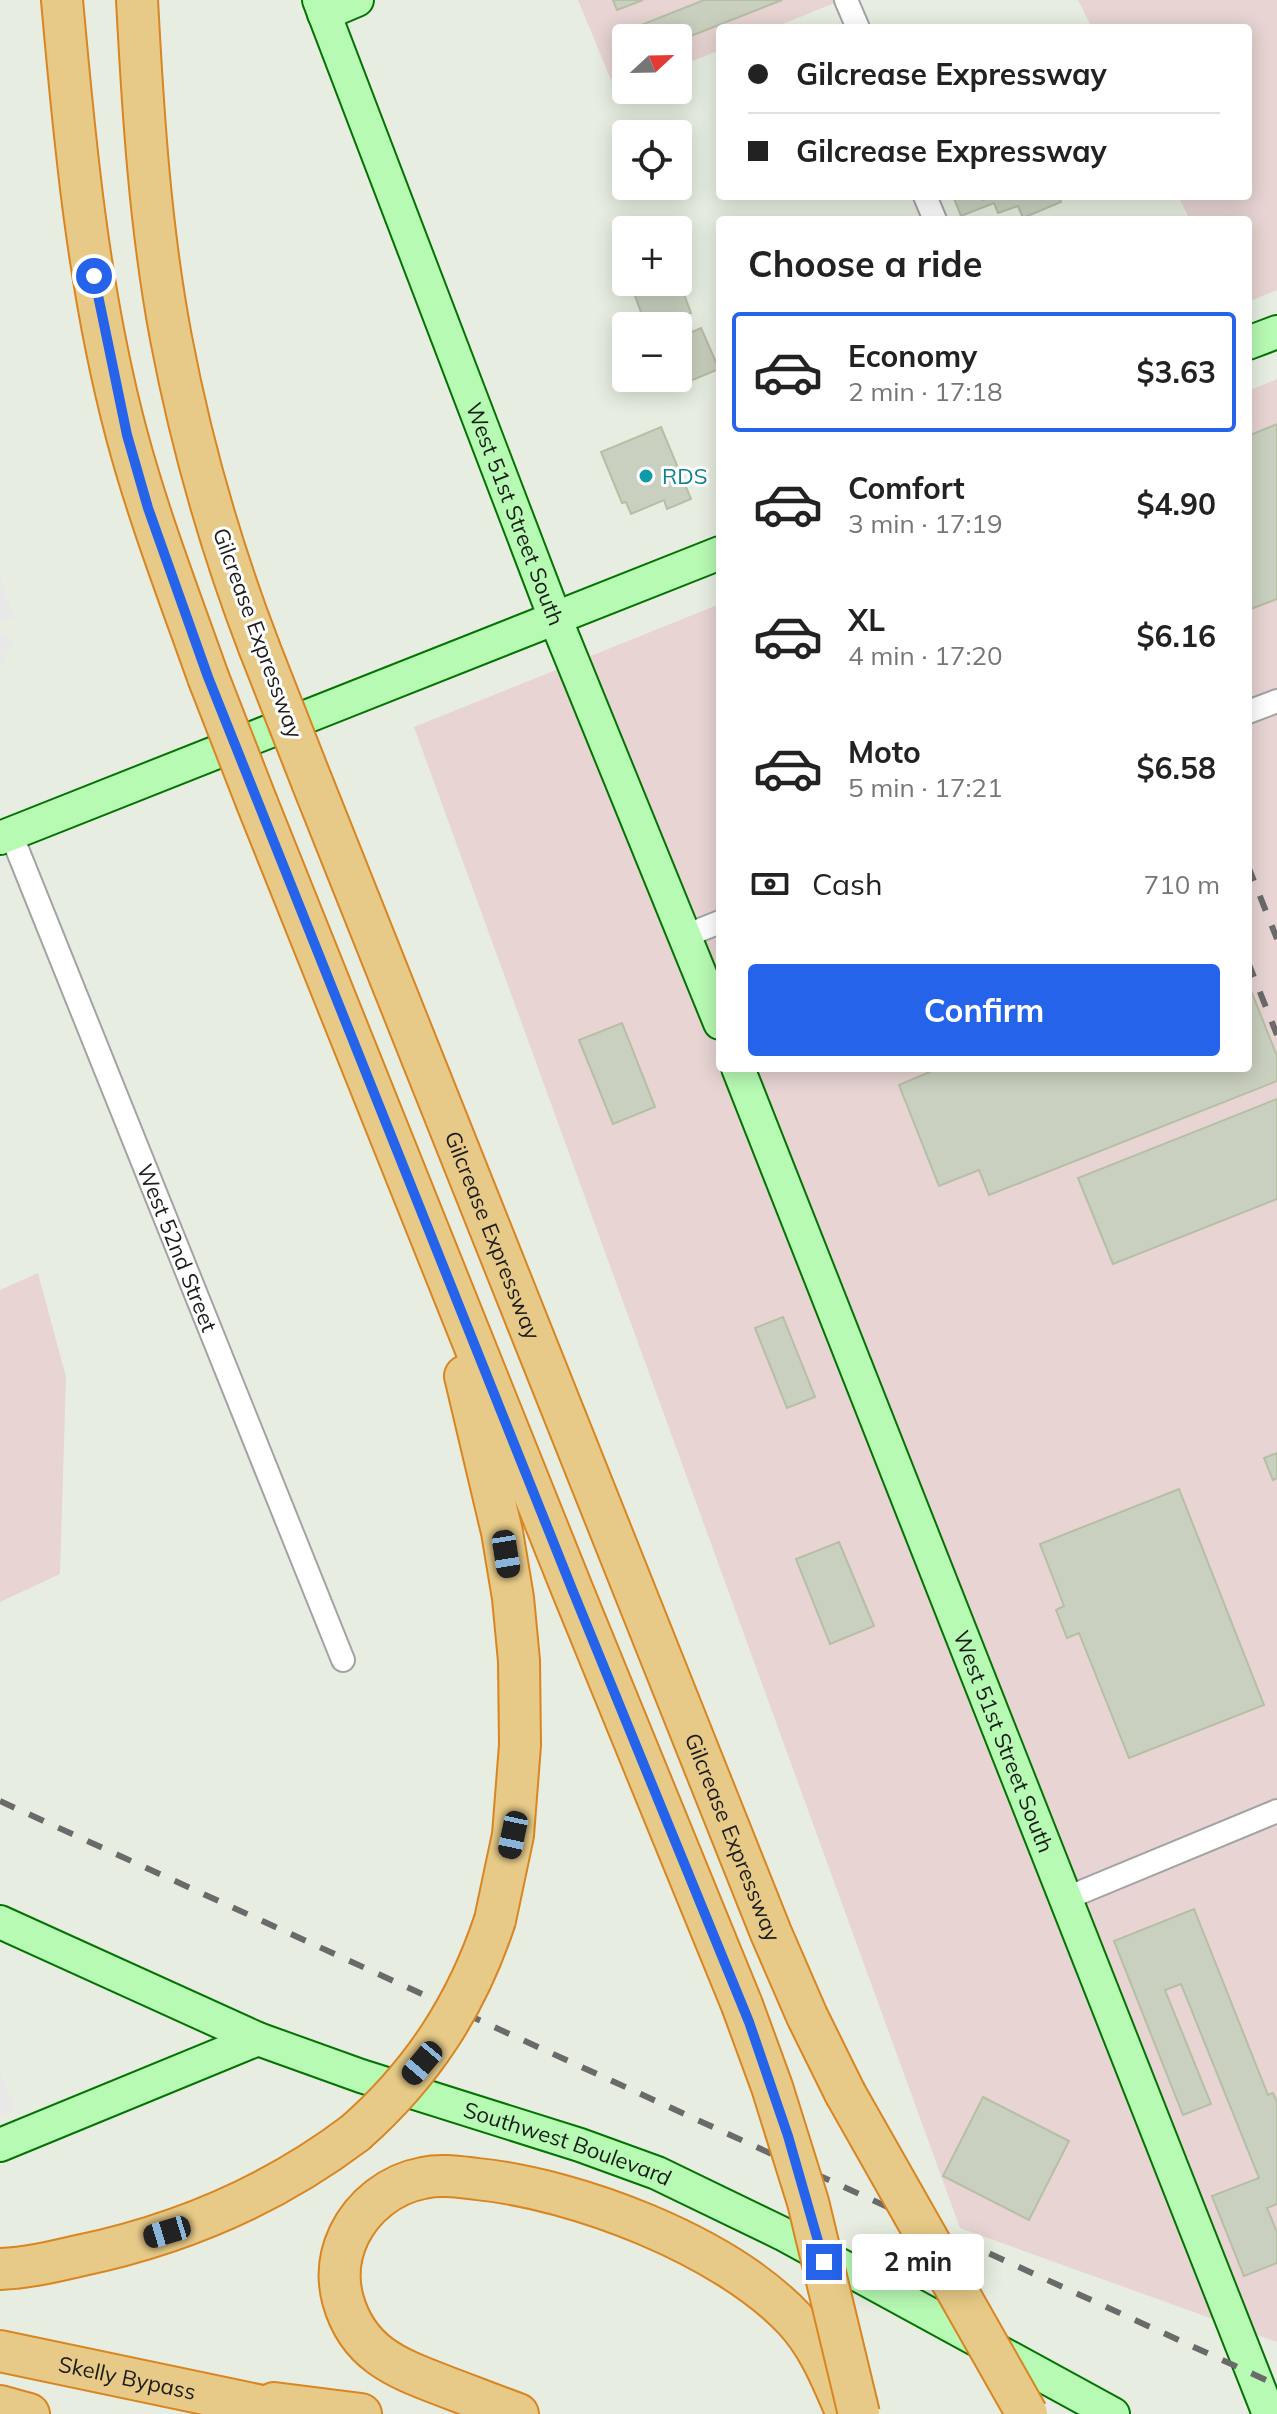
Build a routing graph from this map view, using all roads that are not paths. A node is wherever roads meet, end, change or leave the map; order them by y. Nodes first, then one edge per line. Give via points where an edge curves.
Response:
1 (62, 0) edge
2 (137, 0) edge
3 (357, 0) edge
4 (846, 0) edge
5 (321, 7) edge
6 (856, 24) edge
7 (1277, 332) edge
8 (1252, 341) edge
9 (716, 555) edge
10 (555, 618) junction
11 (1277, 701) edge
12 (1252, 710) edge
13 (6, 836) edge
14 (716, 924) edge
15 (685, 936) junction
16 (716, 1013) edge
17 (740, 1072) edge
18 (433, 1240) junction
19 (343, 1660) dead end
20 (1277, 1811) edge
21 (1067, 1898) junction
22 (0, 1922) edge
23 (258, 2039) junction
24 (0, 2145) edge
25 (0, 2269) edge
26 (0, 2351) edge
27 (214, 2395) junction
28 (0, 2406) edge
29 (29, 2414) edge
30 (300, 2414) edge
31 (361, 2414) edge
32 (518, 2414) edge
33 (847, 2414) edge
34 (859, 2414) edge
35 (1027, 2414) edge
36 (1113, 2414) edge
37 (1269, 2414) edge

1 - 18 highway, bridge via 69,96 97,297 148,508 257,803
2 - 35 highway, Gilcrease Expressway, bridge via 153,206 170,335 205,478 259,647 807,2016
3 - 5 street
4 - 6 street
5 - 10 street, West 51st Street South
7 - 8 street
9 - 10 street
10 - 13 street
10 - 15 street, West 51st Street South
11 - 12 street
13 - 19 street, West 52nd Street
14 - 15 street
15 - 16 street, West 51st Street South
17 - 21 street, West 51st Street South
18 - 25 highway, bridge via 502,1532 519,1661 513,1835 495,1920 473,1979 441,2037 402,2087 317,2162 194,2224 112,2249
18 - 34 highway, bridge via 772,2087 808,2202
20 - 21 street
21 - 37 street, West 51st Street South
22 - 23 street, Southwest Boulevard
23 - 24 street
23 - 36 street, Southwest Boulevard via 657,2173 783,2234
26 - 27 highway, Skelly Bypass
27 - 30 highway, Skelly Bypass
27 - 31 highway
28 - 29 highway
32 - 33 highway via 399,2368 356,2331 342,2294 341,2257 358,2220 387,2192 410,2181 446,2176 534,2189 658,2231 732,2270 794,2319 813,2343

